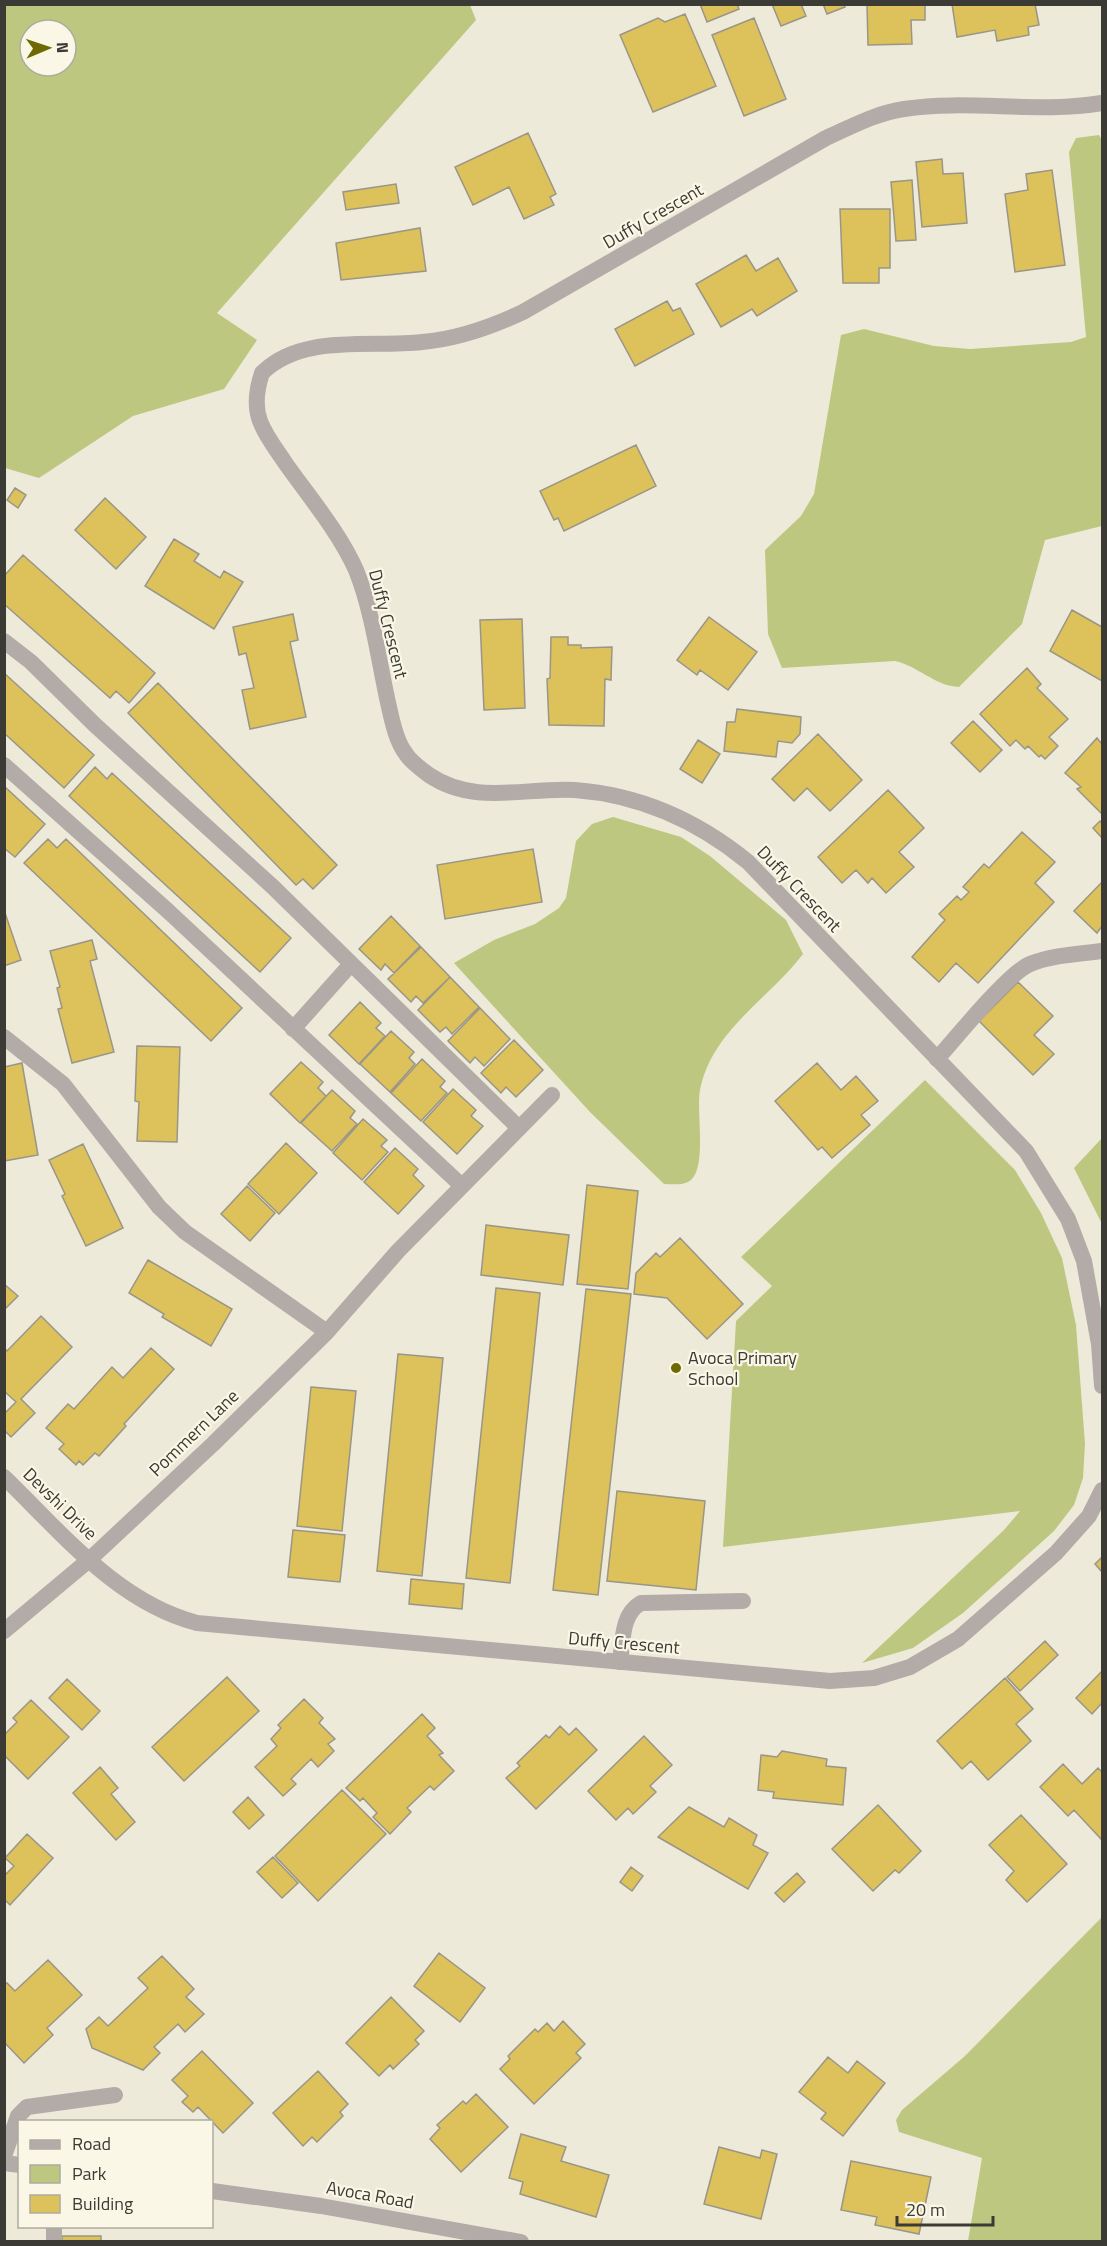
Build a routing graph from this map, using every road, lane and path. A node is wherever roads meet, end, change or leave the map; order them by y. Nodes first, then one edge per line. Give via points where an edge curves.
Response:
1 (1102, 103) edge
2 (4, 641) edge
3 (4, 765) edge
4 (1102, 951) edge
5 (351, 964) junction
6 (293, 1029) junction
7 (4, 1037) edge
8 (937, 1059) junction
9 (552, 1095) dead end
10 (519, 1128) junction
11 (462, 1186) junction
12 (327, 1332) junction
13 (1102, 1386) edge
14 (4, 1477) edge
15 (1102, 1490) edge
16 (89, 1560) junction
17 (743, 1601) dead end
18 (4, 1631) edge
19 (620, 1662) junction
20 (115, 2095) dead end
21 (4, 2156) edge
22 (213, 2192) edge
23 (521, 2241) edge

1 - 8 street, Duffy Crescent via 1060,108 903,109 865,120 826,138 494,326 422,343 316,348 290,354 262,373 258,384 260,420 270,441 337,536 355,569 392,718 405,753 414,762 458,790 483,794 575,790 637,801 685,819 717,837 748,862
2 - 5 street via 273,887
3 - 6 street
4 - 8 street via 1051,957 1027,965
5 - 6 street
5 - 10 street
6 - 11 street
7 - 12 street via 63,1084 159,1207 185,1233
8 - 13 street, Duffy Crescent via 1026,1151 1068,1219 1084,1261 1099,1344
9 - 10 street, Pommern Lane
10 - 11 street, Pommern Lane
11 - 12 street, Pommern Lane
12 - 16 street, Pommern Lane
14 - 16 street, Devshi Drive
15 - 19 street, Duffy Crescent via 1089,1516 1018,1589 958,1639 910,1667 874,1678 830,1681
16 - 18 street, Pommern Lane
16 - 19 street, Duffy Crescent via 143,1603 197,1623
17 - 19 street via 641,1603 630,1612
20 - 21 street via 27,2107 18,2116
22 - 23 street, Avoca Road via 321,2206

